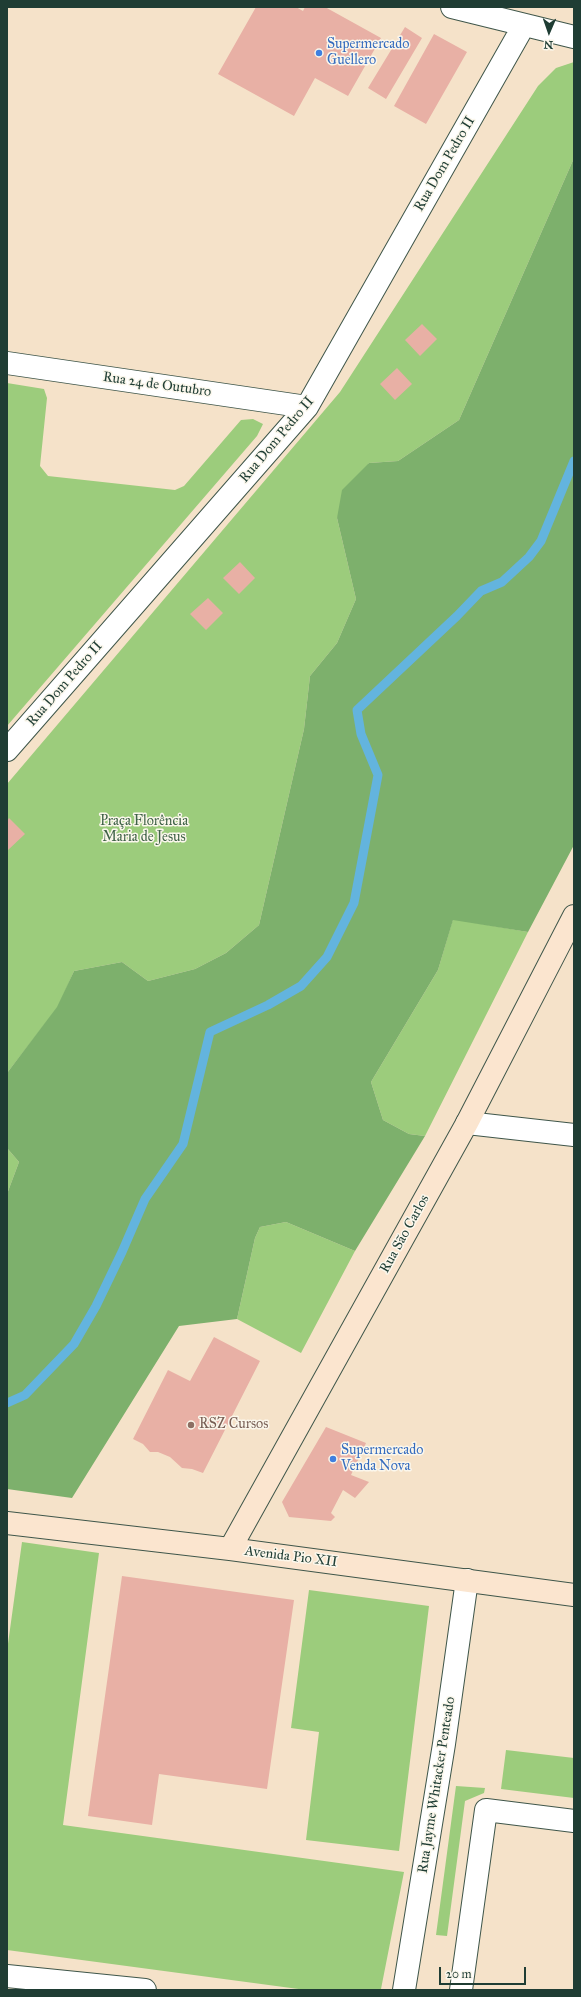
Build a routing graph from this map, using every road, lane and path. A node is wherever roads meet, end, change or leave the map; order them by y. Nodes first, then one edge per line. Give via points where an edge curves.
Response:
1 (452, 7) edge
2 (524, 25) junction
3 (574, 38) edge
4 (7, 363) edge
5 (307, 407) junction
6 (7, 750) edge
7 (574, 916) edge
8 (467, 1123) junction
9 (574, 1135) edge
10 (7, 1523) edge
11 (230, 1549) junction
12 (467, 1580) junction
13 (574, 1595) edge
14 (574, 1821) edge
15 (7, 1976) edge
16 (145, 1990) edge
17 (404, 1990) edge
18 (461, 1990) edge

1 - 2 street
2 - 3 street
2 - 5 street, Rua Dom Pedro II
4 - 5 street, Rua 24 de Outubro
5 - 6 street, Rua Dom Pedro II
7 - 8 main road, Rua São Carlos
8 - 9 street
8 - 11 main road, Rua São Carlos
10 - 11 main road, Avenida Pio XII
11 - 12 main road, Avenida Pio XII
12 - 13 main road, Avenida Pio XII
12 - 17 street, Rua Jayme Whitacker Penteado via 444,1744
14 - 18 street via 486,1810
15 - 16 street

